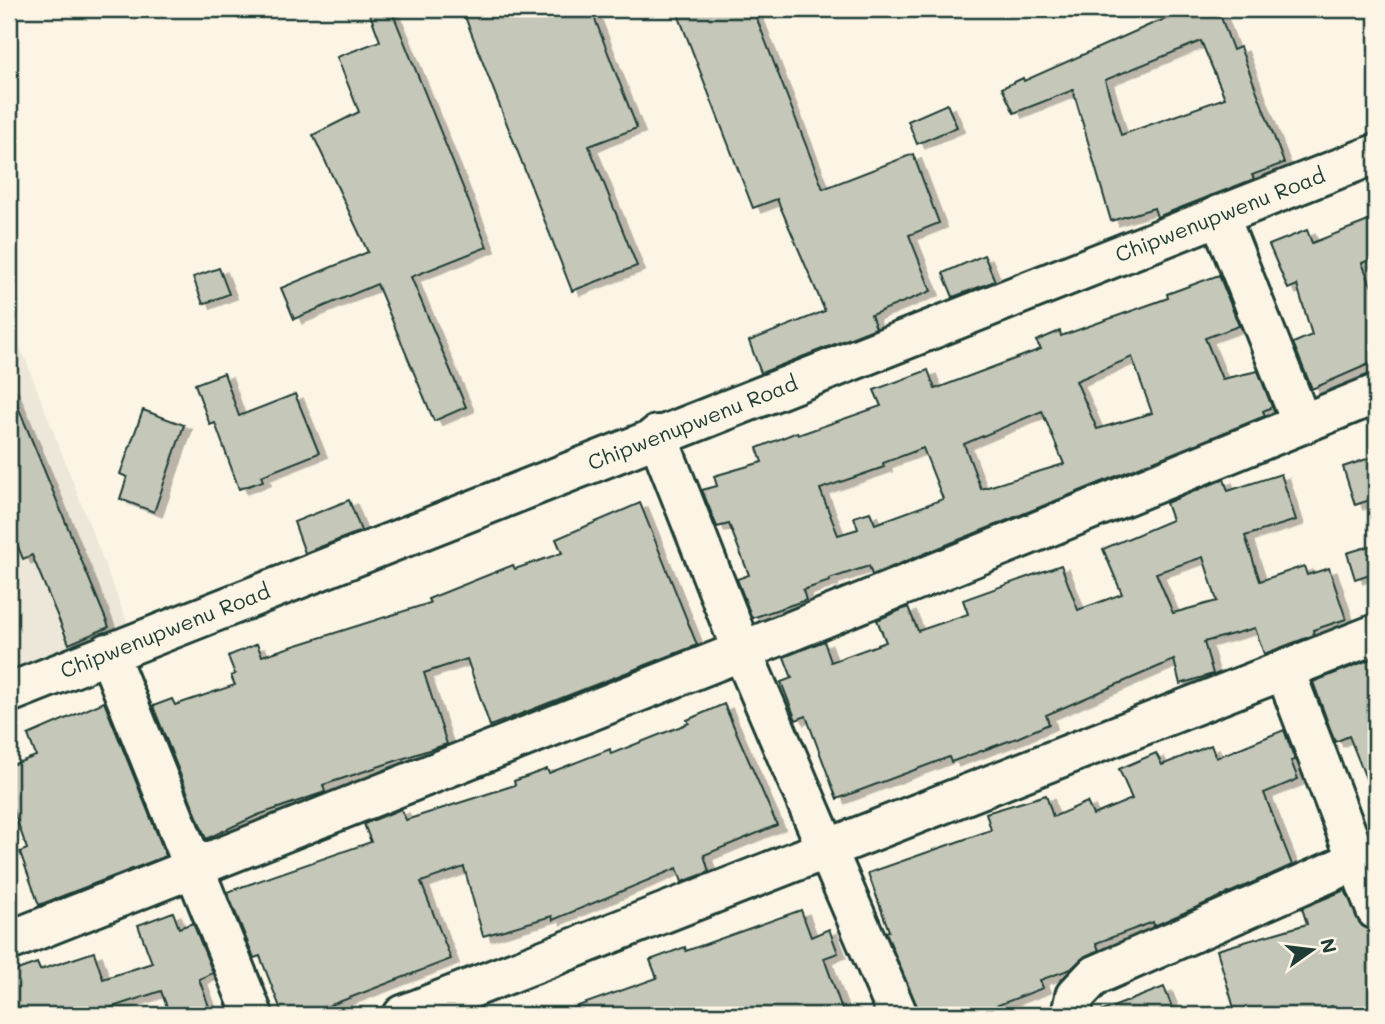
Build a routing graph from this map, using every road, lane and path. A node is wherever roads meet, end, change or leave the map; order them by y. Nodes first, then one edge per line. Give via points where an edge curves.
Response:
1 (1376, 154) edge
2 (1219, 215) junction
3 (1376, 394) edge
4 (1302, 424) junction
5 (657, 435) junction
6 (1376, 634) edge
7 (742, 651) junction
8 (108, 653) junction
9 (1285, 671) junction
10 (9, 693) edge
11 (827, 847) junction
12 (1366, 856) edge
13 (193, 866) junction
14 (1376, 910) edge
15 (9, 941) edge
16 (253, 1015) edge
17 (403, 1015) edge
18 (898, 1015) edge
19 (1071, 1015) edge

1 - 2 street, Chipwenupwenu Road
2 - 4 street
2 - 5 street, Chipwenupwenu Road
3 - 4 street
4 - 7 street
5 - 7 street
5 - 8 street, Chipwenupwenu Road
6 - 9 street
7 - 11 street
7 - 13 street
8 - 10 street, Chipwenupwenu Road
8 - 13 street
9 - 11 street
9 - 12 street
11 - 17 street
11 - 18 street
12 - 14 street
12 - 19 street via 1094,976 1075,996
13 - 15 street
13 - 16 street

